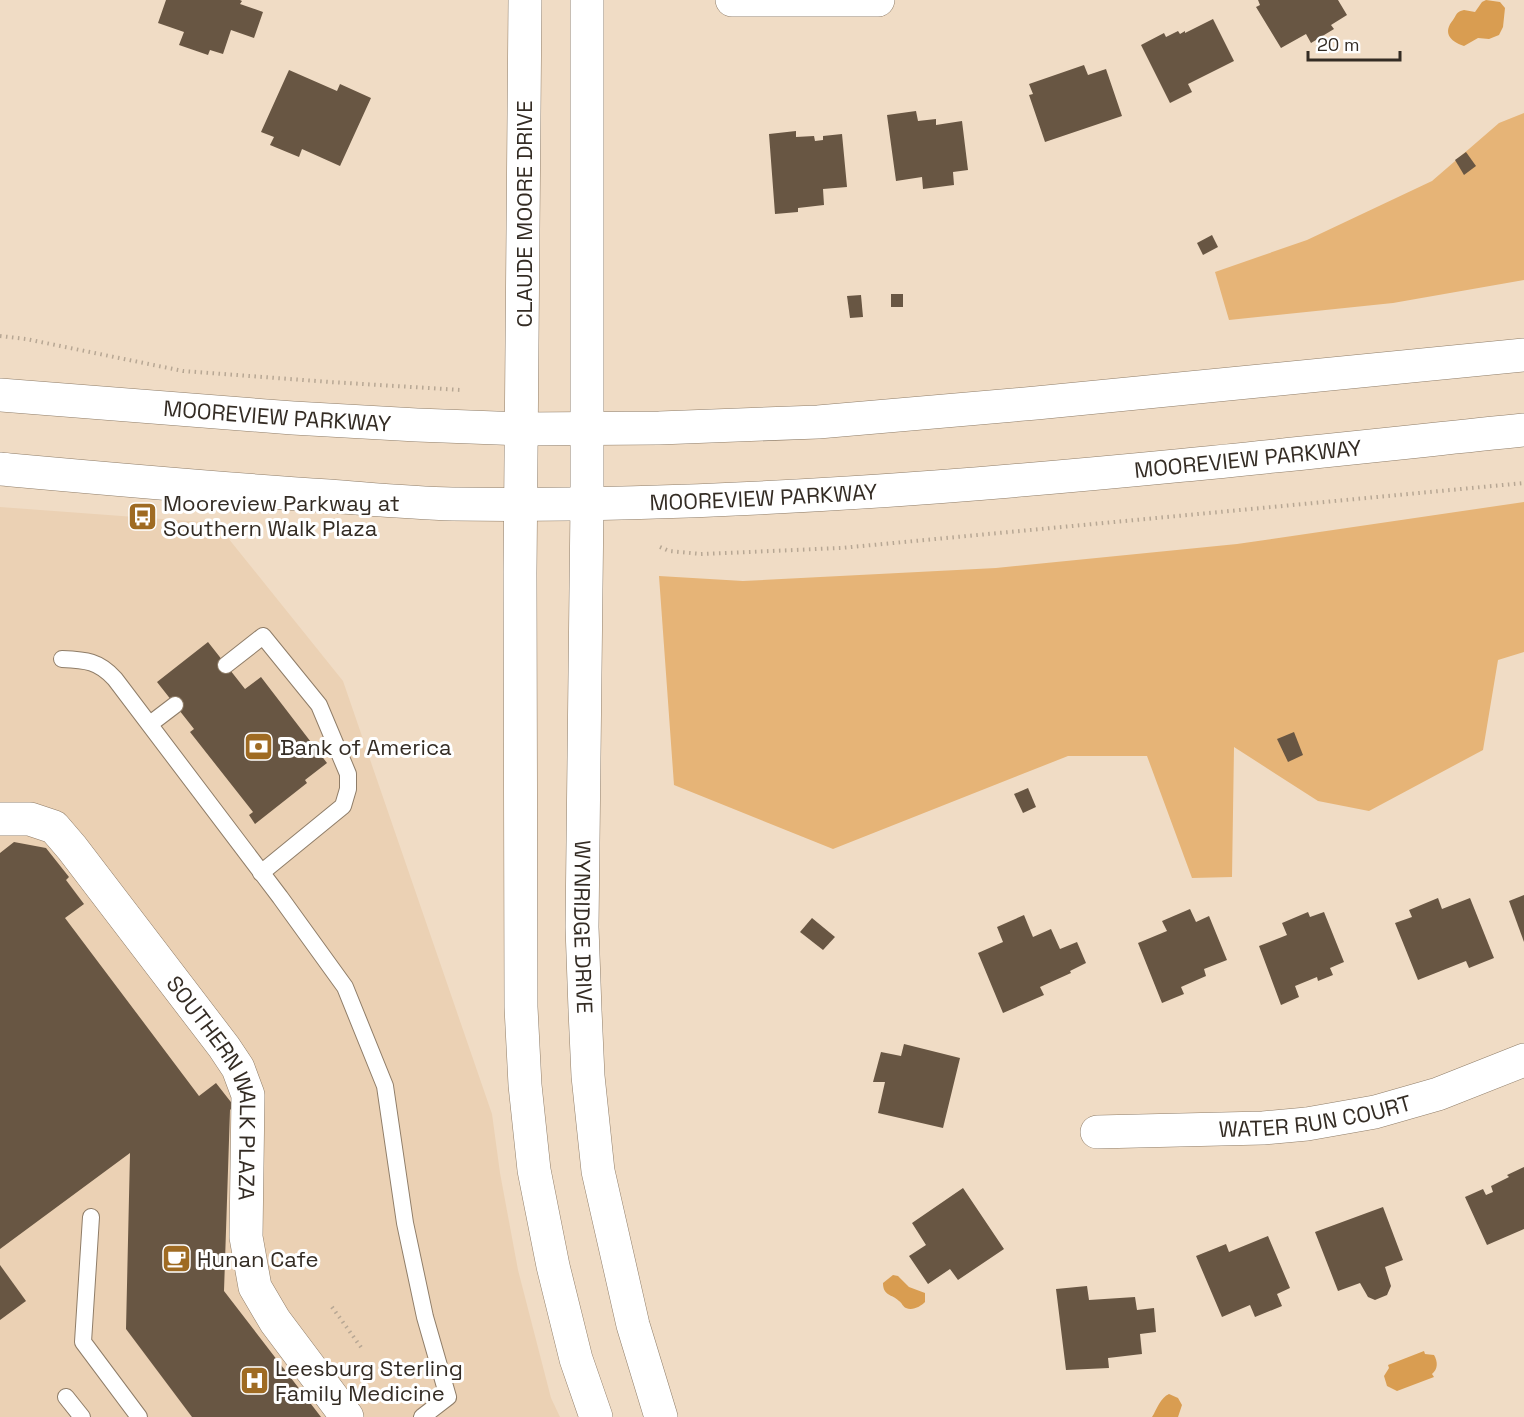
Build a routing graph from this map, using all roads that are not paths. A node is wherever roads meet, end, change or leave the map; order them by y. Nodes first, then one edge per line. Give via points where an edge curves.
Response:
1 (525, 0) edge
2 (587, 0) edge
3 (732, 0) edge
4 (878, 0) edge
5 (1524, 354) edge
6 (0, 394) edge
7 (586, 428) junction
8 (522, 429) junction
9 (1524, 430) edge
10 (0, 469) edge
11 (520, 503) junction
12 (587, 504) junction
13 (62, 659) dead end
14 (226, 664) dead end
15 (175, 705) dead end
16 (150, 724) junction
17 (0, 819) edge
18 (261, 873) junction
19 (1524, 1060) edge
20 (1097, 1132) dead end
21 (91, 1217) dead end
22 (66, 1397) dead end
23 (82, 1417) edge
24 (140, 1417) edge
25 (347, 1417) edge
26 (422, 1417) edge
27 (596, 1417) edge
28 (661, 1417) edge

1 - 8 street, CLAUDE MOORE DRIVE
2 - 7 street
3 - 4 street
5 - 7 street, MOOREVIEW PARKWAY via 818,422
6 - 8 street, MOOREVIEW PARKWAY via 293,418
7 - 8 street, MOOREVIEW PARKWAY
7 - 12 street, WYNRIDGE DRIVE
8 - 11 street
9 - 12 street, MOOREVIEW PARKWAY via 880,492
10 - 11 street, MOOREVIEW PARKWAY via 235,490 424,502
11 - 12 street, MOOREVIEW PARKWAY
11 - 27 street via 520,931 525,1085 534,1170 553,1266 576,1359
12 - 28 street, WYNRIDGE DRIVE via 582,927 588,1076 598,1171 633,1325
13 - 16 lane via 103,666
14 - 18 lane via 263,636 319,705 348,774 343,806
15 - 16 lane
16 - 18 lane
17 - 25 street, SOUTHERN WALK PLAZA via 30,819 54,827 238,1068 248,1095 246,1237 255,1287 275,1321
18 - 26 lane via 345,987 385,1086 405,1223 425,1317 448,1397
19 - 20 street, WATER RUN COURT via 1437,1094 1375,1112 1307,1124
21 - 24 lane via 84,1342
22 - 23 lane

